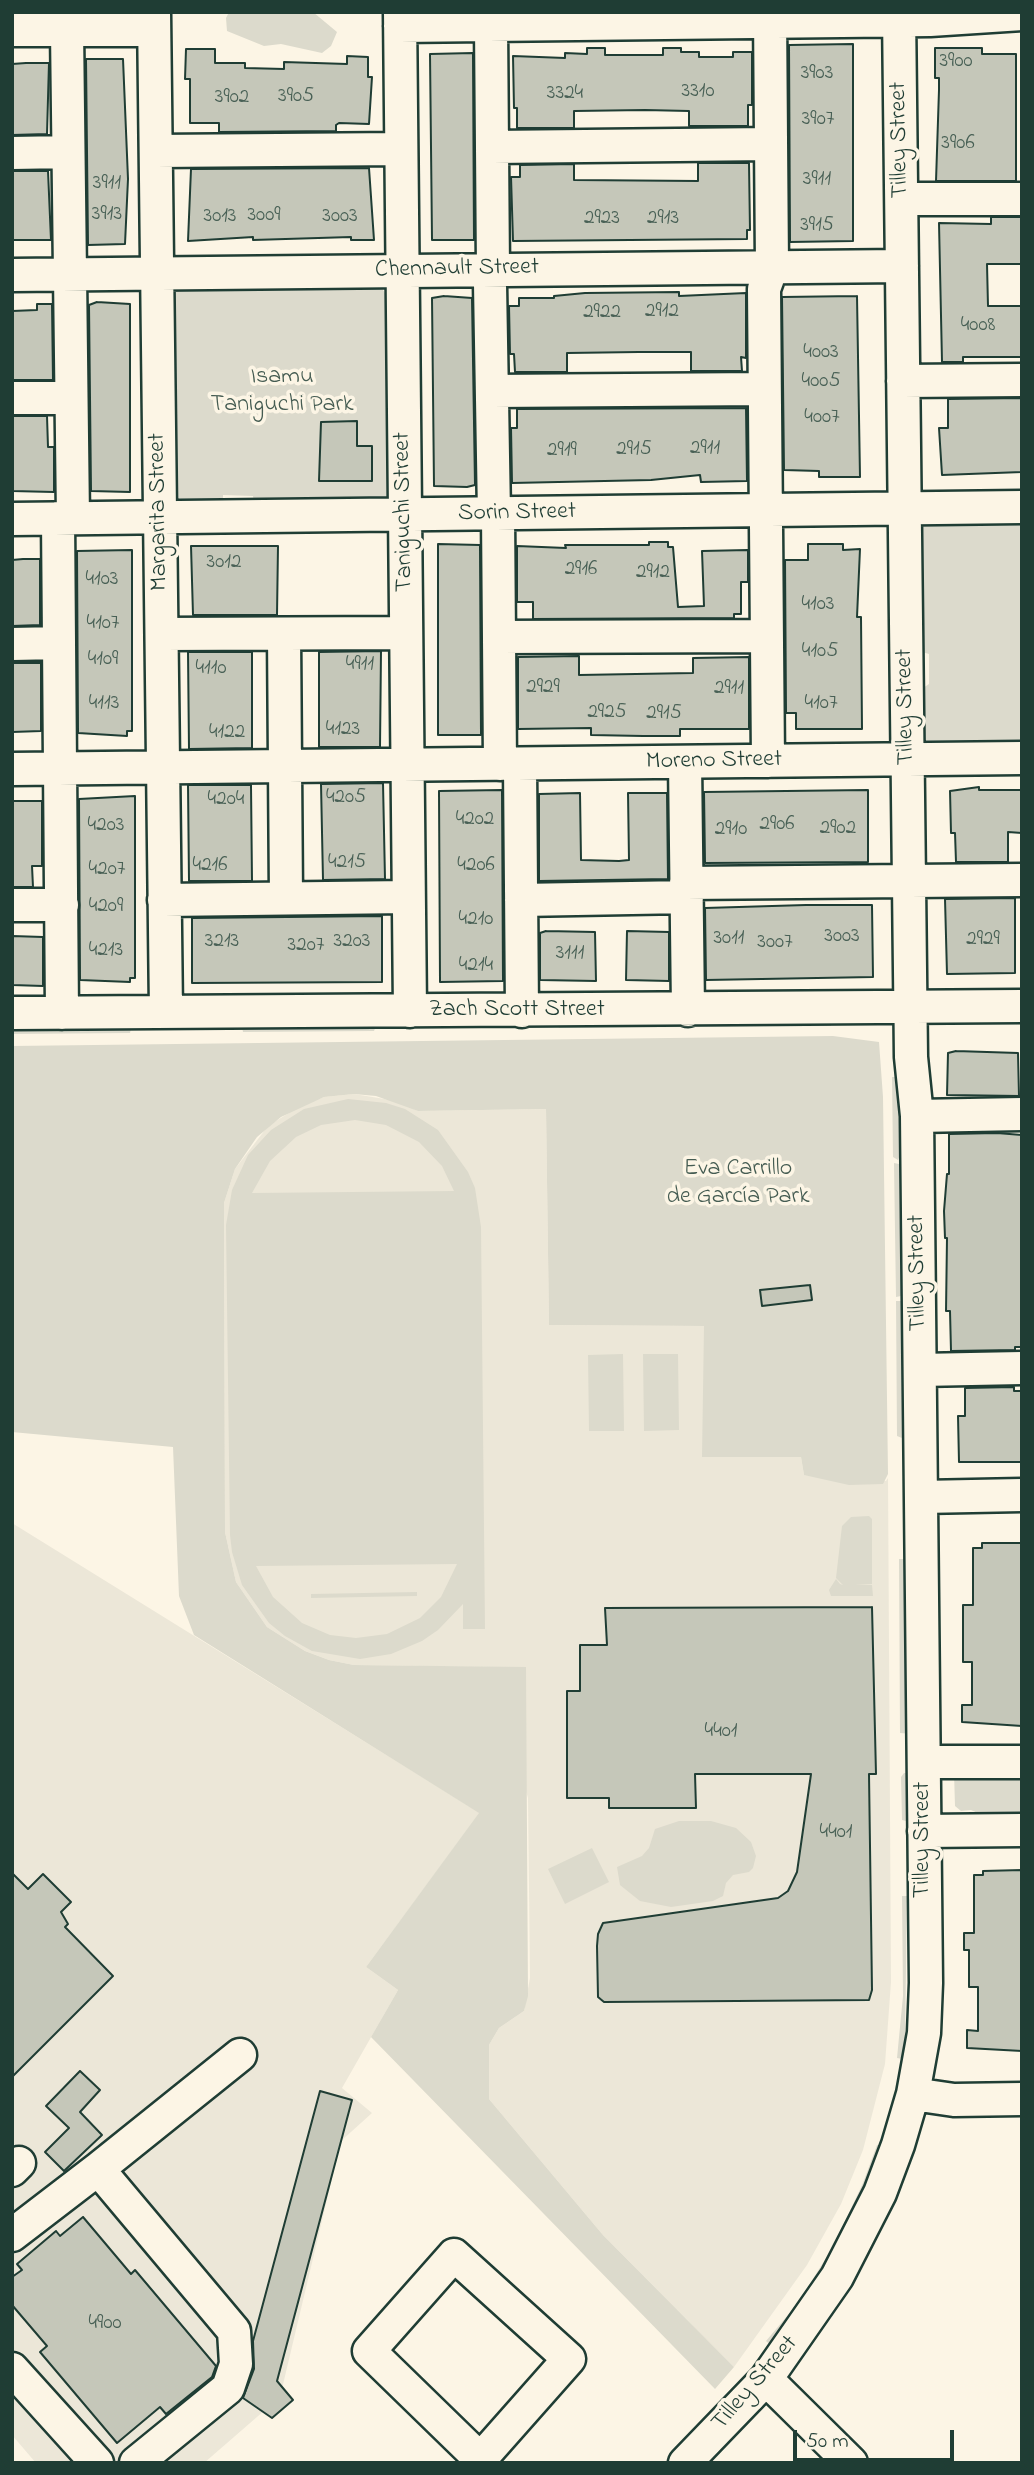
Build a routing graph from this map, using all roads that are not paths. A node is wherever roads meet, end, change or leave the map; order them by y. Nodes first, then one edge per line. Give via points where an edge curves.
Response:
1 (1021, 14) edge
2 (899, 16) edge
3 (770, 17) edge
4 (400, 19) edge
5 (154, 21) edge
6 (491, 25) junction
7 (12, 30) edge
8 (66, 30) junction
9 (770, 144) junction
10 (493, 147) junction
11 (401, 149) junction
12 (156, 151) junction
13 (67, 152) junction
14 (12, 153) edge
15 (1022, 198) edge
16 (902, 199) junction
17 (902, 266) junction
18 (772, 267) junction
19 (493, 270) junction
20 (403, 271) junction
21 (156, 274) junction
22 (12, 275) edge
23 (70, 275) junction
24 (903, 380) junction
25 (1022, 380) edge
26 (764, 389) junction
27 (492, 391) junction
28 (12, 398) edge
29 (70, 398) junction
30 (1022, 507) edge
31 (905, 509) junction
32 (765, 511) junction
33 (496, 514) junction
34 (405, 515) junction
35 (160, 517) junction
36 (65, 518) junction
37 (12, 519) edge
38 (406, 633) junction
39 (162, 634) junction
40 (284, 634) junction
41 (766, 636) junction
42 (499, 637) junction
43 (59, 643) junction
44 (12, 644) edge
45 (1022, 758) edge
46 (908, 759) junction
47 (768, 761) junction
48 (685, 762) junction
49 (407, 764) junction
50 (510, 764) junction
51 (285, 765) junction
52 (161, 767) junction
53 (12, 769) edge
54 (59, 769) junction
55 (909, 880) junction
56 (1022, 880) edge
57 (686, 890) junction
58 (408, 897) junction
59 (286, 898) junction
60 (164, 900) junction
61 (521, 900) junction
62 (12, 905) edge
63 (62, 905) junction
64 (1022, 1006) edge
65 (910, 1008) junction
66 (688, 1010) junction
67 (166, 1011) junction
68 (410, 1011) junction
69 (522, 1012) junction
70 (12, 1013) edge
71 (62, 1013) junction
72 (1022, 1114) edge
73 (917, 1115) junction
74 (1022, 1368) edge
75 (920, 1370) junction
76 (1022, 1495) edge
77 (922, 1497) junction
78 (924, 1762) junction
79 (1022, 1762) edge
80 (1022, 1830) edge
81 (924, 1831) junction
82 (240, 2056) dead end
83 (913, 2094) junction
84 (1022, 2099) edge
85 (98, 2169) junction
86 (12, 2235) edge
87 (12, 2369) edge
88 (766, 2379) junction
89 (479, 2461) edge
90 (97, 2463) edge
91 (136, 2463) edge
92 (685, 2463) edge
93 (851, 2463) edge

1 - 2 street via 975,19
2 - 3 street
2 - 16 street, Tilley Street
3 - 6 street
3 - 9 street
4 - 6 street
4 - 11 street, Taniguchi Street
5 - 8 street
5 - 12 street, Margarita Street
6 - 10 street
7 - 8 street
8 - 13 street
9 - 10 street
9 - 18 street
10 - 19 street
11 - 12 street
11 - 20 street, Taniguchi Street
12 - 21 street, Margarita Street
13 - 14 street
13 - 23 street
15 - 16 street
16 - 17 street, Tilley Street
17 - 18 street, Chennault Street
17 - 24 street, Tilley Street
18 - 19 street, Chennault Street
18 - 26 street via 764,282
19 - 20 street, Chennault Street
19 - 27 street
20 - 21 street, Chennault Street
20 - 34 street, Taniguchi Street
21 - 23 street, Chennault Street
21 - 35 street, Margarita Street
22 - 23 street, Chennault Street
23 - 29 street
24 - 25 street
24 - 31 street, Tilley Street
26 - 27 street
26 - 32 street
27 - 33 street
28 - 29 street
29 - 36 street
30 - 31 street, Sorin Street
31 - 32 street, Sorin Street
31 - 46 street, Tilley Street
32 - 33 street, Sorin Street
32 - 41 street
33 - 34 street, Sorin Street
33 - 42 street
34 - 35 street, Sorin Street
34 - 38 street, Taniguchi Street
35 - 36 street, Sorin Street
35 - 39 street, Margarita Street
36 - 37 street, Sorin Street
36 - 43 street
38 - 40 street
38 - 49 street, Taniguchi Street
39 - 40 street
39 - 52 street, Margarita Street
40 - 51 street
41 - 42 street
41 - 47 street
42 - 50 street
43 - 44 street
43 - 54 street
45 - 46 street, Moreno Street
46 - 47 street, Moreno Street
46 - 55 street, Tilley Street
47 - 48 street, Moreno Street
48 - 50 street, Moreno Street
48 - 57 street
49 - 50 street, Moreno Street
49 - 51 street, Moreno Street
49 - 58 street, Taniguchi Street
50 - 61 street
51 - 52 street, Moreno Street
51 - 59 street
52 - 54 street, Moreno Street
52 - 60 street, Margarita Street
53 - 54 street, Moreno Street
54 - 63 street
55 - 56 street
55 - 57 street
55 - 65 street, Tilley Street
57 - 61 street
57 - 66 street
58 - 59 street
58 - 68 street, Taniguchi Street
59 - 60 street
60 - 67 street, Margarita Street
61 - 69 street
62 - 63 street
63 - 71 street
64 - 65 street, Zach Scott Street
65 - 66 street, Zach Scott Street
65 - 73 street, Tilley Street
66 - 69 street, Zach Scott Street
67 - 68 street, Zach Scott Street
67 - 71 street, Zach Scott Street
68 - 69 street, Zach Scott Street
70 - 71 street, Zach Scott Street
72 - 73 street
73 - 75 street, Tilley Street
74 - 75 street
75 - 77 street, Tilley Street
76 - 77 street
77 - 78 street, Tilley Street
78 - 79 street
78 - 81 street, Tilley Street
80 - 81 street
81 - 83 street, Tilley Street via 924,2033
82 - 85 street
83 - 84 street via 954,2100
83 - 88 street, Tilley Street via 893,2157 859,2235 837,2277
85 - 86 street
85 - 91 street via 234,2331 236,2364 228,2388
87 - 90 street
88 - 92 street, Tilley Street
88 - 93 street
89 - 89 street via 569,2359 454,2255 369,2351

